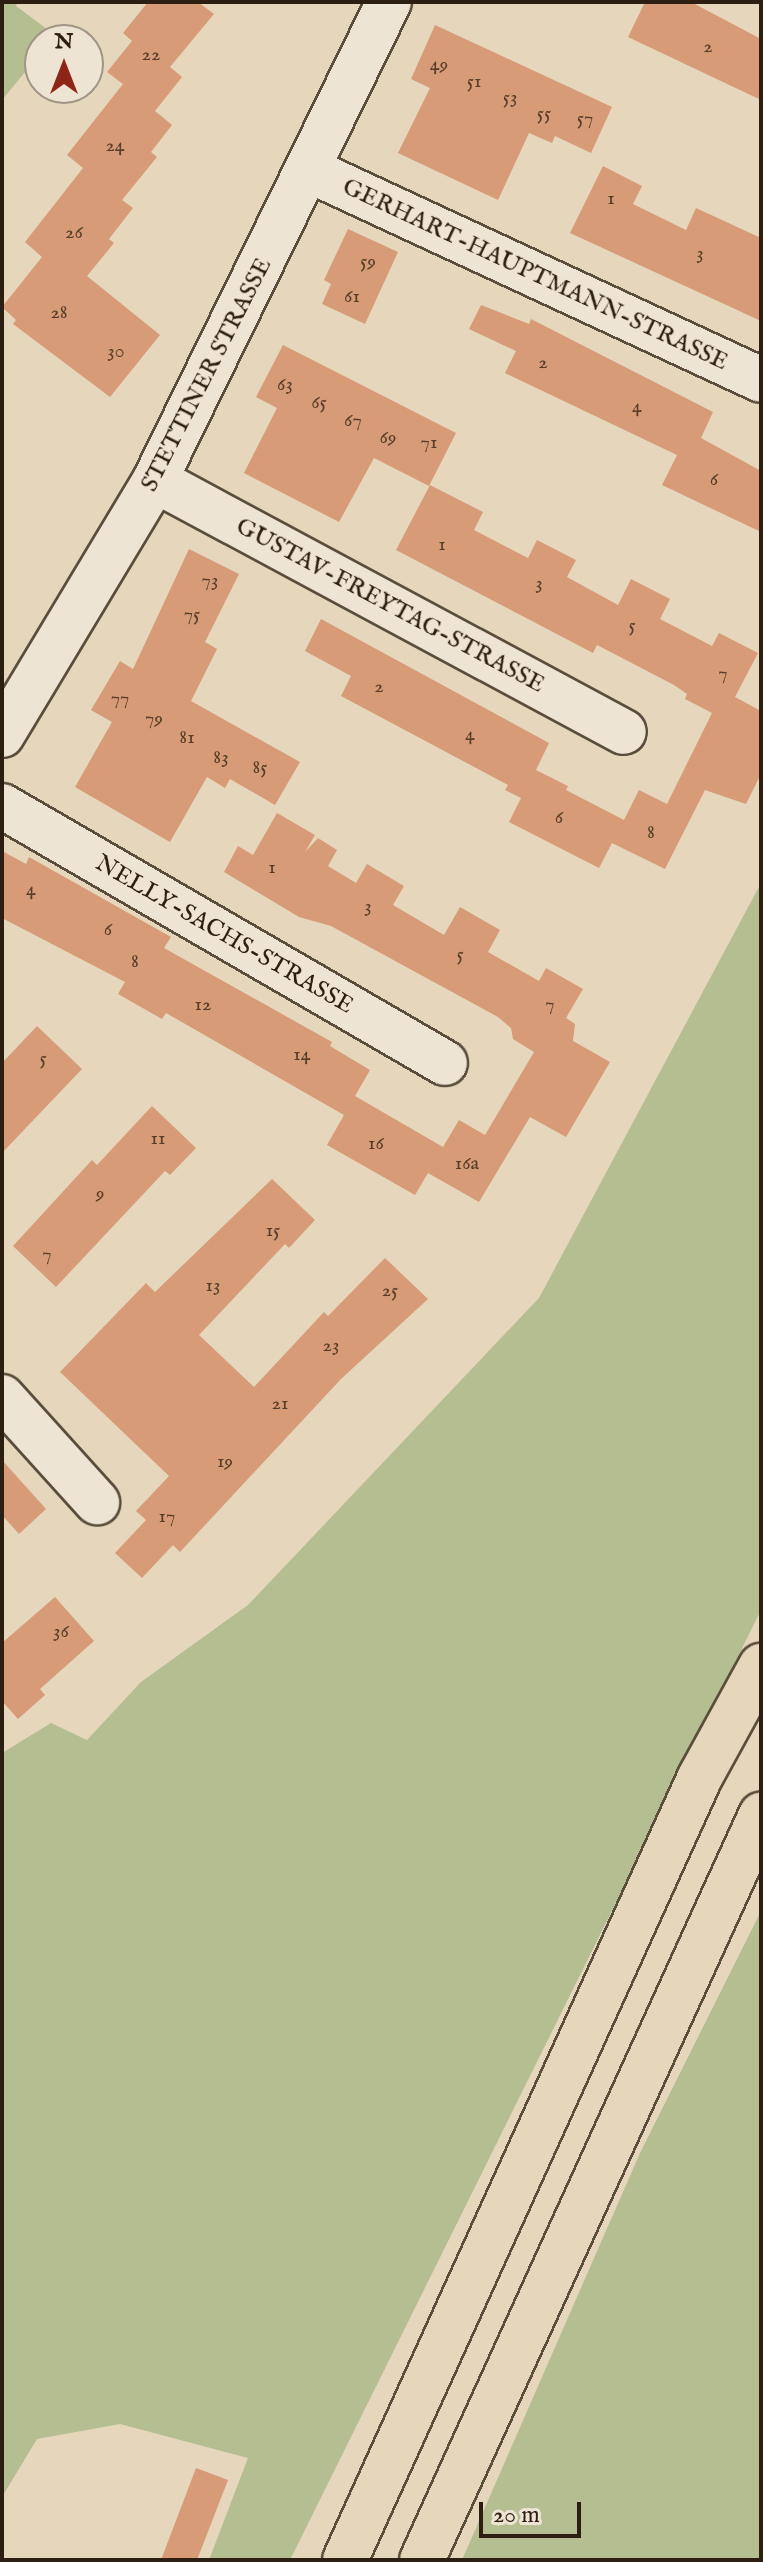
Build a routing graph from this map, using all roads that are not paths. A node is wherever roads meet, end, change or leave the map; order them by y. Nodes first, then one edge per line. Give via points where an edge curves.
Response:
1 (389, 2) edge
2 (309, 170) junction
3 (761, 380) edge
4 (155, 480) junction
5 (624, 732) dead end
6 (2, 735) edge
7 (2, 806) edge
8 (445, 1063) dead end
9 (2, 1397) edge
10 (97, 1502) dead end
11 (761, 1666) edge
12 (761, 1815) edge
13 (345, 2560) edge
14 (422, 2560) edge

1 - 2 street, STETTINER STRASSE
2 - 3 street, GERHART-HAUPTMANN-STRASSE
2 - 4 street, STETTINER STRASSE
4 - 5 street, GUSTAV-FREYTAG-STRASSE
4 - 6 street, STETTINER STRASSE
7 - 8 street, NELLY-SACHS-STRASSE
9 - 10 street
11 - 13 highway via 700,1777
12 - 14 highway

